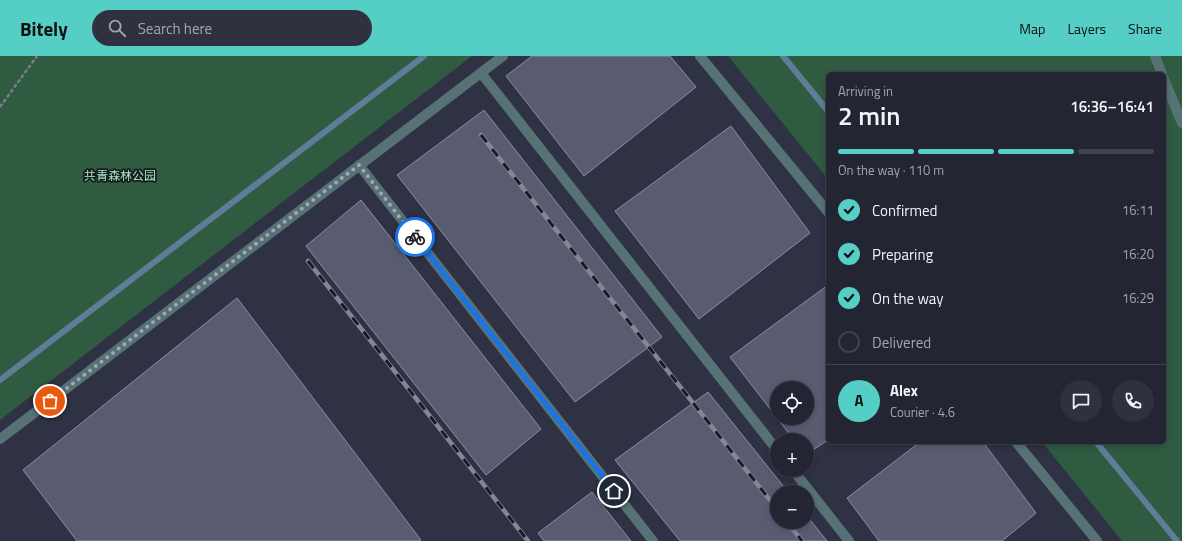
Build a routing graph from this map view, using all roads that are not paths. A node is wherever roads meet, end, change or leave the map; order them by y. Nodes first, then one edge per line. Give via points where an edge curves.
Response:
1 (503, 56) edge
2 (700, 56) edge
3 (1155, 56) edge
4 (1161, 72) edge
5 (481, 73) junction
6 (1166, 84) edge
7 (1182, 124) edge
8 (359, 165) junction
9 (826, 210) edge
10 (0, 439) edge
11 (770, 441) edge
12 (1018, 444) edge
13 (799, 477) edge
14 (653, 541) edge
15 (849, 541) edge
16 (1097, 541) edge

1 - 5 street
2 - 9 street
3 - 4 street
5 - 8 street
5 - 11 street
6 - 7 street
8 - 10 street
8 - 14 street
12 - 16 street
13 - 15 street

